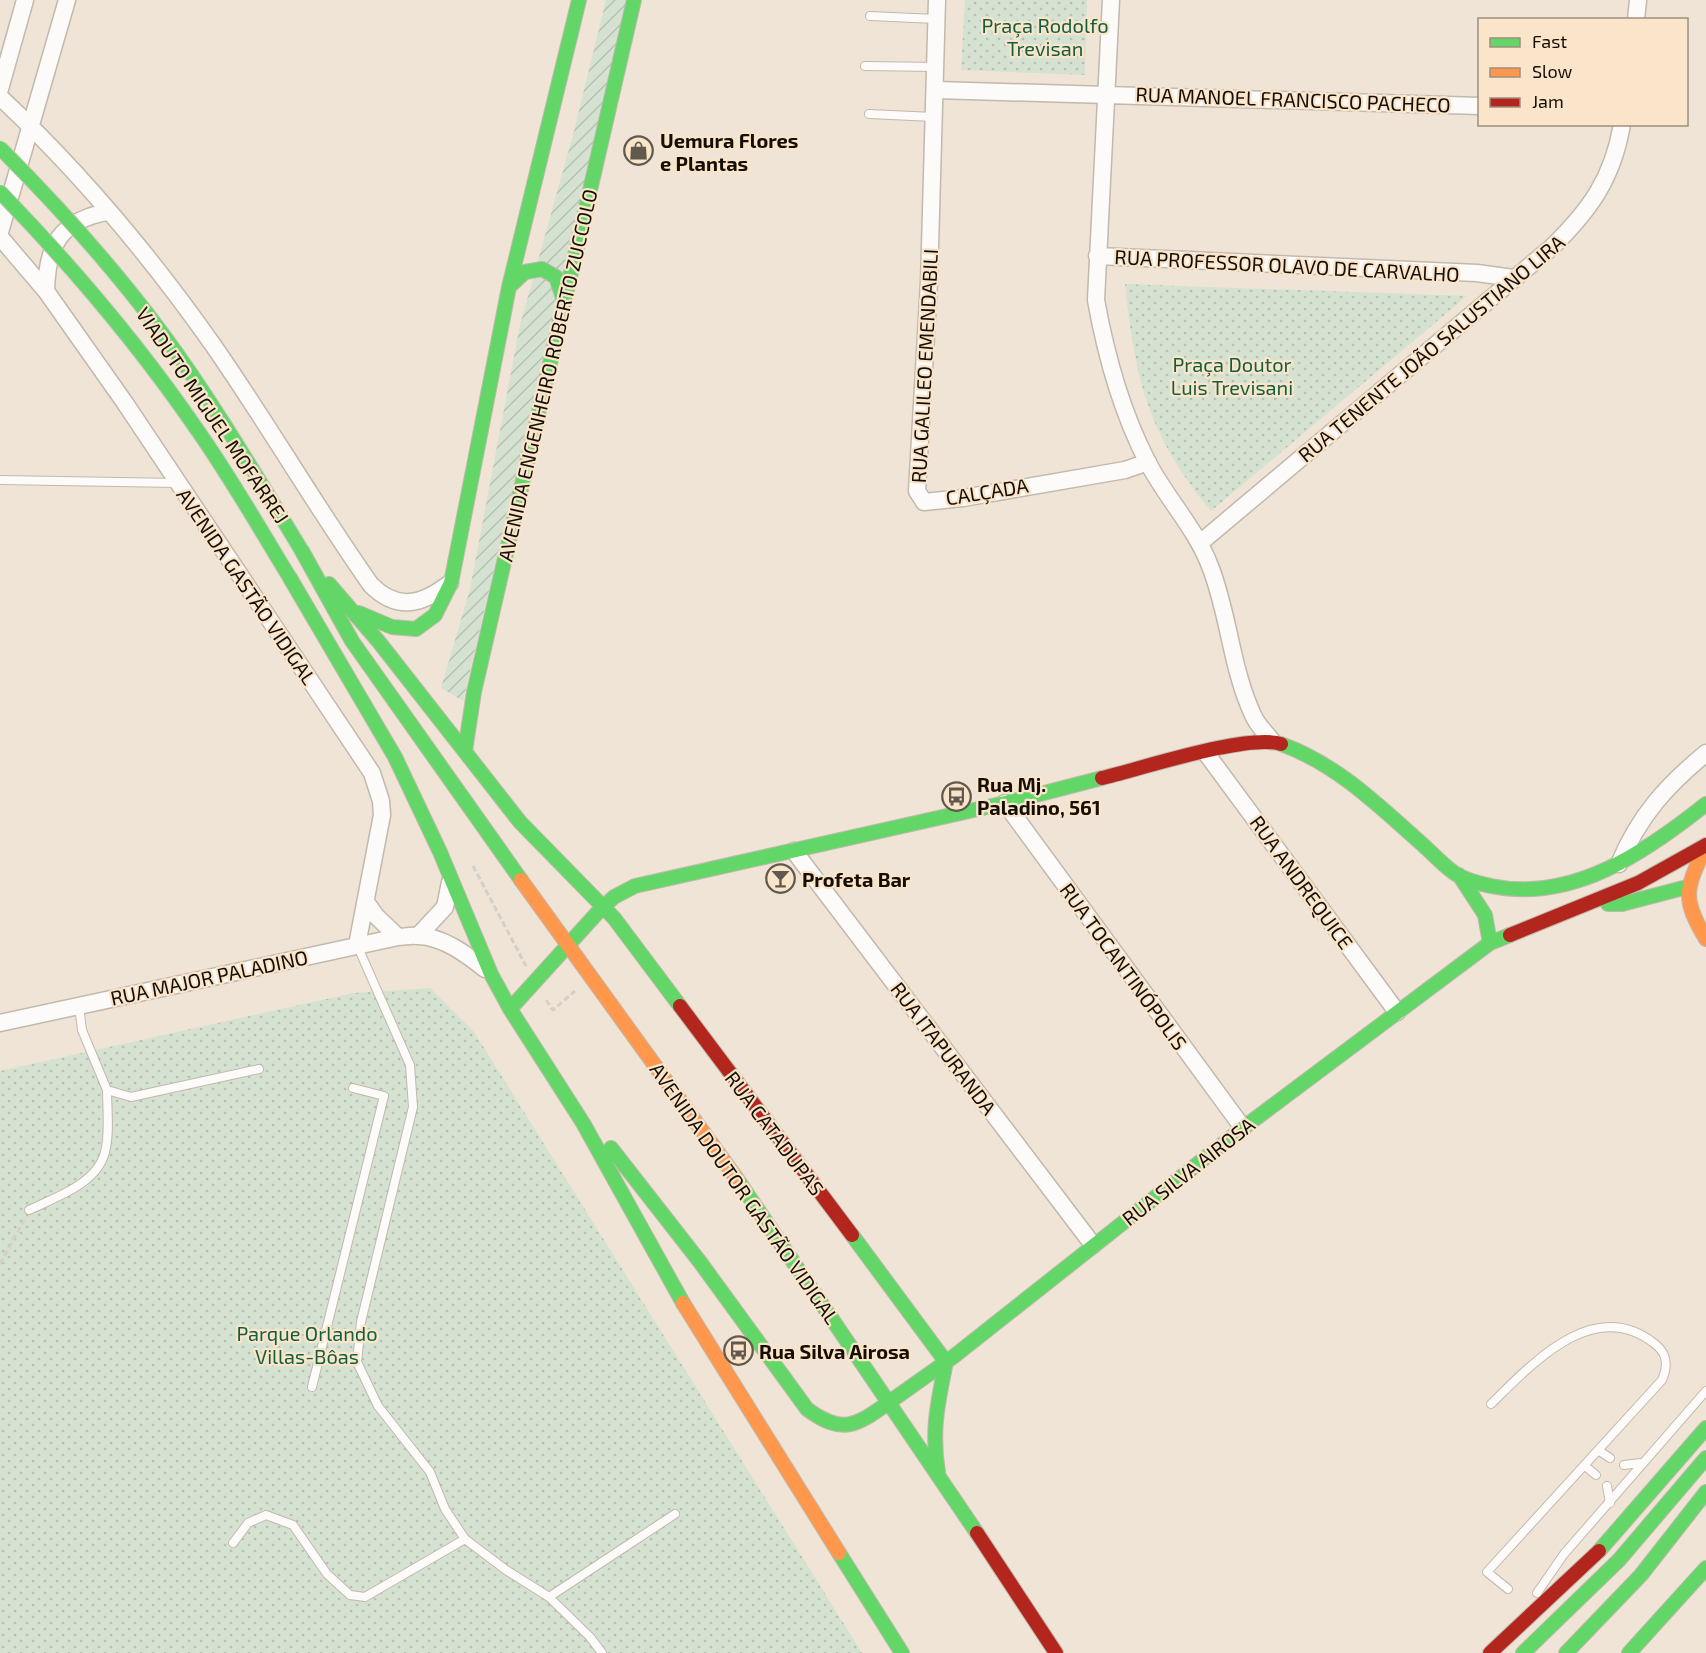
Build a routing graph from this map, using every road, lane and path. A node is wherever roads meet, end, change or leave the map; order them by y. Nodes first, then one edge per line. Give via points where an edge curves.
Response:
1 (26, 0) edge
2 (67, 0) edge
3 (579, 0) edge
4 (634, 0) edge
5 (937, 0) edge
6 (1111, 0) edge
7 (1638, 0) edge
8 (870, 16) dead end
9 (1636, 18) edge
10 (936, 19) junction
11 (865, 66) dead end
12 (936, 67) junction
13 (0, 89) edge
14 (936, 90) junction
15 (1107, 93) junction
16 (0, 97) edge
17 (1478, 106) edge
18 (869, 114) dead end
19 (935, 117) junction
20 (1622, 126) edge
21 (32, 127) junction
22 (0, 148) edge
23 (0, 192) edge
24 (107, 212) junction
25 (0, 232) edge
26 (0, 237) edge
27 (1097, 256) junction
28 (1513, 278) junction
29 (509, 287) junction
30 (46, 291) junction
31 (563, 298) junction
32 (1148, 462) junction
33 (0, 480) edge
34 (178, 483) junction
35 (1200, 543) junction
36 (306, 557) junction
37 (290, 578) joint
38 (451, 583) junction
39 (352, 609) junction
40 (1254, 717) junction
41 (1272, 741) junction
42 (1242, 743) junction
43 (465, 751) junction
44 (1206, 753) junction
45 (1706, 753) edge
46 (1005, 803) junction
47 (1706, 804) edge
48 (1706, 845) edge
49 (794, 851) junction
50 (1619, 864) junction
51 (1706, 871) edge
52 (1459, 875) junction
53 (451, 880) junction
54 (1687, 887) junction
55 (366, 902) junction
56 (603, 904) junction
57 (1586, 905) junction
58 (418, 936) junction
59 (398, 937) junction
60 (1706, 939) edge
61 (1490, 943) junction
62 (357, 945) junction
63 (570, 945) junction
64 (491, 974) junction
65 (577, 988) dead end
66 (548, 1003) dead end
67 (78, 1006) junction
68 (510, 1009) junction
69 (1397, 1012) junction
70 (0, 1023) edge
71 (259, 1069) dead end
72 (353, 1088) dead end
73 (107, 1090) junction
74 (583, 1123) junction
75 (1243, 1128) junction
76 (29, 1210) joint
77 (1093, 1245) junction
78 (0, 1264) edge
79 (946, 1362) junction
80 (312, 1387) dead end
81 (1706, 1391) edge
82 (888, 1403) junction
83 (1491, 1404) dead end
84 (1706, 1428) edge
85 (1598, 1450) junction
86 (1610, 1458) dead end
87 (1706, 1458) edge
88 (1642, 1463) junction
89 (1624, 1465) dead end
90 (1584, 1466) junction
91 (938, 1474) junction
92 (1596, 1475) dead end
93 (1607, 1486) dead end
94 (1706, 1492) edge
95 (1610, 1503) junction
96 (675, 1514) dead end
97 (465, 1539) junction
98 (233, 1544) dead end
99 (1706, 1568) edge
100 (1508, 1589) dead end
101 (549, 1597) junction
102 (1511, 1635) junction
103 (602, 1653) edge
104 (902, 1653) edge
105 (1056, 1653) edge
106 (1490, 1653) edge
107 (1523, 1653) edge
108 (1566, 1653) edge
109 (1629, 1653) edge

1 - 13 street
2 - 21 street
3 - 29 main road
4 - 31 main road, AVENIDA ENGENHEIRO ROBERTO ZUCCOLO
5 - 10 street, RUA GALILEO EMENDABILI
6 - 15 street
7 - 9 street
8 - 10 lane
10 - 12 street, RUA GALILEO EMENDABILI
11 - 12 lane
12 - 14 street, RUA GALILEO EMENDABILI
14 - 15 street, RUA MANOEL FRANCISCO PACHECO
14 - 19 street, RUA GALILEO EMENDABILI
15 - 17 street, RUA MANOEL FRANCISCO PACHECO
15 - 27 street
16 - 21 street
18 - 19 lane
19 - 32 street, RUA GALILEO EMENDABILI via 917,491 920,497 924,502 963,498 1125,470
20 - 28 street, RUA TENENTE JOÃO SALUSTIANO LIRA via 1617,152 1595,199 1578,222
21 - 24 street
21 - 25 street
22 - 36 main road, VIADUTO MIGUEL MOFARREJ, bridge via 52,200 139,303 183,363
23 - 37 main road, VIADUTO MIGUEL MOFARREJ, bridge via 53,247 126,334 179,405
24 - 30 street via 85,216 61,234 46,265
24 - 38 street via 164,278 213,346 370,585 394,601 410,602 433,596
26 - 30 street, AVENIDA GASTÃO VIDIGAL
27 - 28 street, RUA PROFESSOR OLAVO DE CARVALHO via 1477,273
27 - 32 street via 1096,300 1105,346 1113,377
28 - 35 street, RUA TENENTE JOÃO SALUSTIANO LIRA
29 - 31 main road via 529,268 542,268 554,274 562,285
29 - 38 main road
30 - 34 street, AVENIDA GASTÃO VIDIGAL
31 - 43 main road, AVENIDA ENGENHEIRO ROBERTO ZUCCOLO via 474,692
32 - 35 street
33 - 34 lane
34 - 55 street, AVENIDA GASTÃO VIDIGAL via 372,773 382,814
35 - 40 street
36 - 39 main road
36 - 63 main road via 352,642
37 - 53 main road, AVENIDA GASTÃO VIDIGAL via 377,723
38 - 39 main road via 435,618 413,631 384,626
39 - 43 main road
40 - 41 street
40 - 42 street
41 - 42 main road
41 - 52 main road via 1321,762
42 - 44 main road
43 - 56 main road via 544,850
44 - 46 main road
44 - 69 street, RUA ANDREQUICE
45 - 50 street via 1652,806 1633,831
46 - 49 main road
46 - 75 street, RUA TOCANTINÓPOLIS
47 - 50 main road
48 - 54 main road
48 - 57 main road via 1638,883
49 - 56 main road via 656,879
49 - 77 street, RUA ITAPURANDA
50 - 52 main road via 1566,884 1518,892
51 - 54 street
52 - 61 main road via 1485,915
53 - 58 street via 445,907
53 - 64 main road, AVENIDA GASTÃO VIDIGAL
54 - 57 main road via 1622,904
54 - 60 main road via 1694,919
55 - 59 street
55 - 62 street, AVENIDA GASTÃO VIDIGAL
56 - 63 main road
56 - 79 main road, RUA CATADUPAS
57 - 61 main road
58 - 59 street, RUA MAJOR PALADINO
58 - 64 street, RUA MAJOR PALADINO via 464,952
59 - 62 street, RUA MAJOR PALADINO
61 - 69 main road, RUA SILVA AIROSA
62 - 67 street, RUA MAJOR PALADINO
62 - 97 lane via 410,1065 413,1107 361,1322 357,1362 378,1406 430,1472
63 - 68 main road
63 - 82 main road, AVENIDA DOUTOR GASTÃO VIDIGAL via 707,1135
64 - 68 main road, AVENIDA GASTÃO VIDIGAL
65 - 66 path via 553,1010
67 - 70 street, RUA MAJOR PALADINO
67 - 73 lane via 82,1030
68 - 74 main road, AVENIDA GASTÃO VIDIGAL
69 - 75 main road, RUA SILVA AIROSA
71 - 73 lane via 131,1097
72 - 80 lane via 384,1096
73 - 76 lane via 106,1151 96,1172
74 - 82 main road, RUA SILVA AIROSA via 614,1150 807,1409 827,1423 848,1427
74 - 104 main road via 680,1299
75 - 77 main road, RUA SILVA AIROSA
76 - 78 path
77 - 79 main road, RUA SILVA AIROSA
79 - 82 main road, RUA SILVA AIROSA
79 - 91 main road via 934,1420
81 - 88 lane
82 - 91 main road, AVENIDA DOUTOR GASTÃO VIDIGAL
83 - 85 lane via 1540,1357 1581,1332 1600,1327 1639,1335 1661,1350 1667,1369 1662,1380
84 - 102 main road via 1614,1537
85 - 86 lane
85 - 90 lane
87 - 107 main road via 1607,1575
88 - 89 lane
88 - 95 lane
90 - 92 lane
90 - 100 lane via 1487,1572
91 - 105 main road, AVENIDA DOUTOR GASTÃO VIDIGAL
93 - 95 lane
94 - 108 main road via 1641,1575
95 - 102 lane via 1551,1570
96 - 101 lane
97 - 98 lane via 365,1598 350,1595 327,1574 293,1525 266,1515 248,1523
97 - 101 lane
99 - 109 main road
101 - 103 lane
102 - 106 main road

